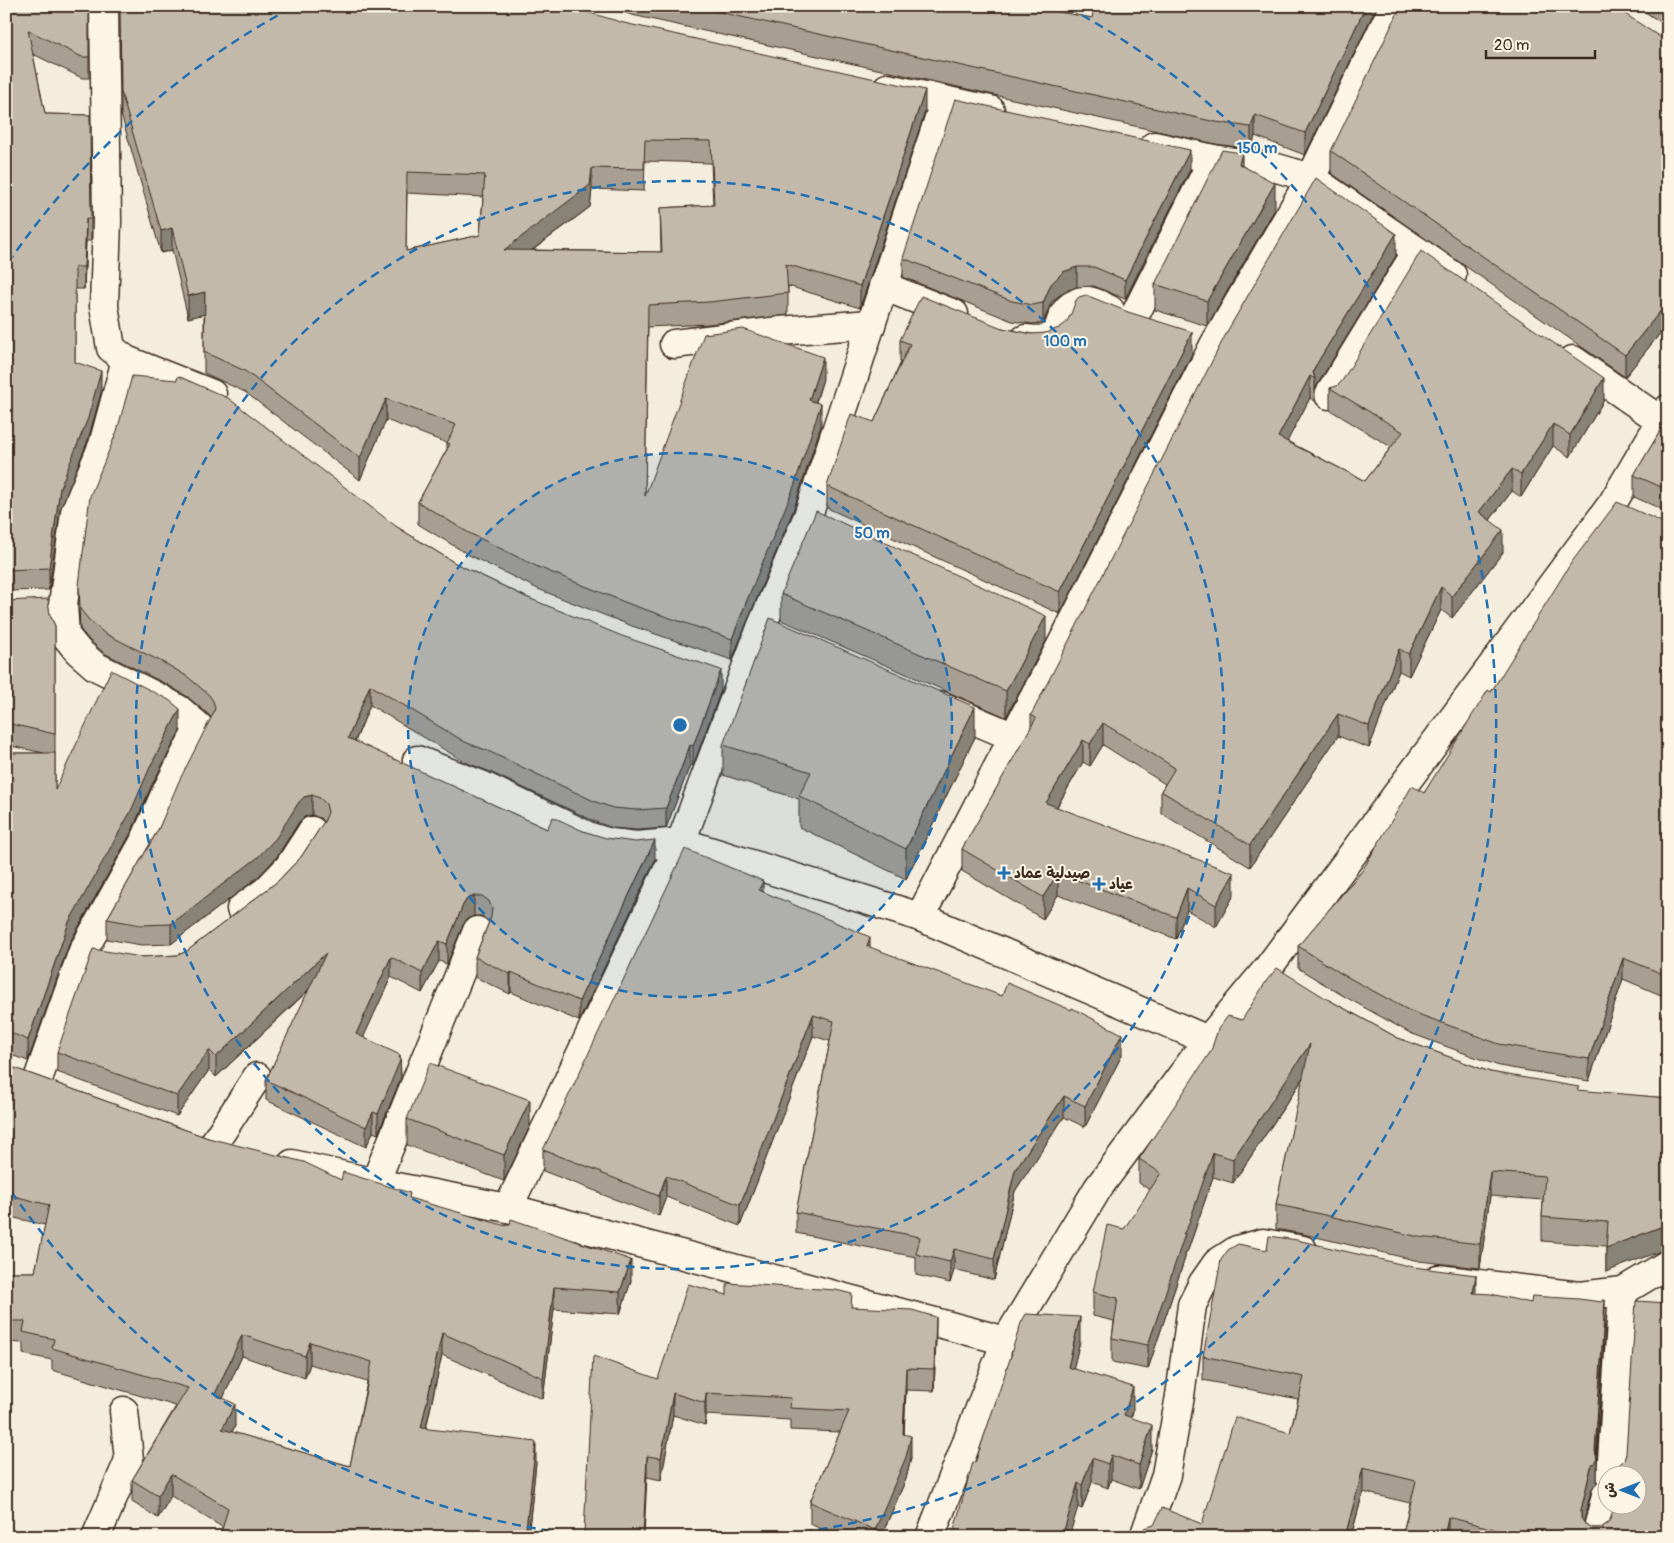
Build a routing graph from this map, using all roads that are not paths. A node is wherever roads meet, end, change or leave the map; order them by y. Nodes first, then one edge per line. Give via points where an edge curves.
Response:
1 (104, 6) edge
2 (1394, 6) edge
3 (859, 82) edge
4 (945, 100) junction
5 (1012, 114) edge
6 (1127, 140) edge
7 (1213, 159) junction
8 (1311, 178) junction
9 (1418, 251) junction
10 (883, 286) junction
11 (1474, 291) edge
12 (1133, 319) junction
13 (870, 324) junction
14 (1160, 328) edge
15 (1187, 336) edge
16 (674, 344) dead end
17 (1214, 345) junction
18 (1555, 347) edge
19 (126, 360) junction
20 (1329, 395) dead end
21 (236, 405) edge
22 (1664, 414) edge
23 (808, 516) junction
24 (835, 528) edge
25 (63, 605) junction
26 (34, 606) edge
27 (761, 628) junction
28 (788, 640) edge
29 (714, 671) edge
30 (741, 680) junction
31 (914, 694) edge
32 (1014, 737) junction
33 (417, 760) dead end
34 (312, 830) dead end
35 (681, 842) junction
36 (920, 917) junction
37 (224, 922) edge
38 (477, 931) dead end
39 (83, 952) junction
40 (110, 956) edge
41 (1208, 1040) junction
42 (256, 1077) dead end
43 (36, 1081) edge
44 (186, 1136) edge
45 (213, 1145) junction
46 (241, 1152) edge
47 (270, 1159) edge
48 (375, 1183) junction
49 (508, 1208) junction
50 (1329, 1256) edge
51 (1668, 1264) edge
52 (1416, 1276) edge
53 (1623, 1292) junction
54 (1006, 1341) junction
55 (124, 1411) dead end
56 (1612, 1466) edge
57 (1601, 1516) edge
58 (96, 1537) edge
59 (930, 1537) edge
60 (1144, 1537) edge
61 (1596, 1537) edge

1 - 19 street via 107,221 104,306 111,348
2 - 8 street
3 - 4 street
4 - 5 street
4 - 10 street
6 - 7 street
7 - 8 street via 1277,168
7 - 12 street
8 - 9 street
8 - 17 street
9 - 11 street
9 - 20 street
10 - 12 street via 1008,336 1031,340 1053,336 1062,314 1079,302 1088,301
10 - 13 street
12 - 14 street
13 - 16 street
13 - 23 street
15 - 17 street
17 - 32 street via 1058,630
18 - 22 street
19 - 21 street
19 - 25 street via 103,445 75,512
22 - 41 street via 1624,509 1277,973
23 - 24 street
23 - 27 street
25 - 26 street
25 - 39 street via 65,635 78,651 95,666 178,709 199,727 145,840
27 - 28 street
27 - 30 street
29 - 30 street
30 - 35 street
31 - 32 street
32 - 36 street
33 - 35 street via 481,785 590,837 637,846
34 - 37 street via 288,868 267,890
35 - 36 street
35 - 49 street
36 - 41 street
38 - 48 street
39 - 40 street
39 - 43 street
41 - 54 street via 1098,1188
42 - 45 street
44 - 45 street
45 - 46 street
47 - 48 street
48 - 49 street
49 - 54 street
50 - 60 street via 1263,1243 1237,1250 1217,1263 1203,1283 1192,1305 1166,1475
51 - 53 street
52 - 53 street via 1580,1296
53 - 56 street
54 - 59 street
55 - 58 street via 128,1460
57 - 61 street

